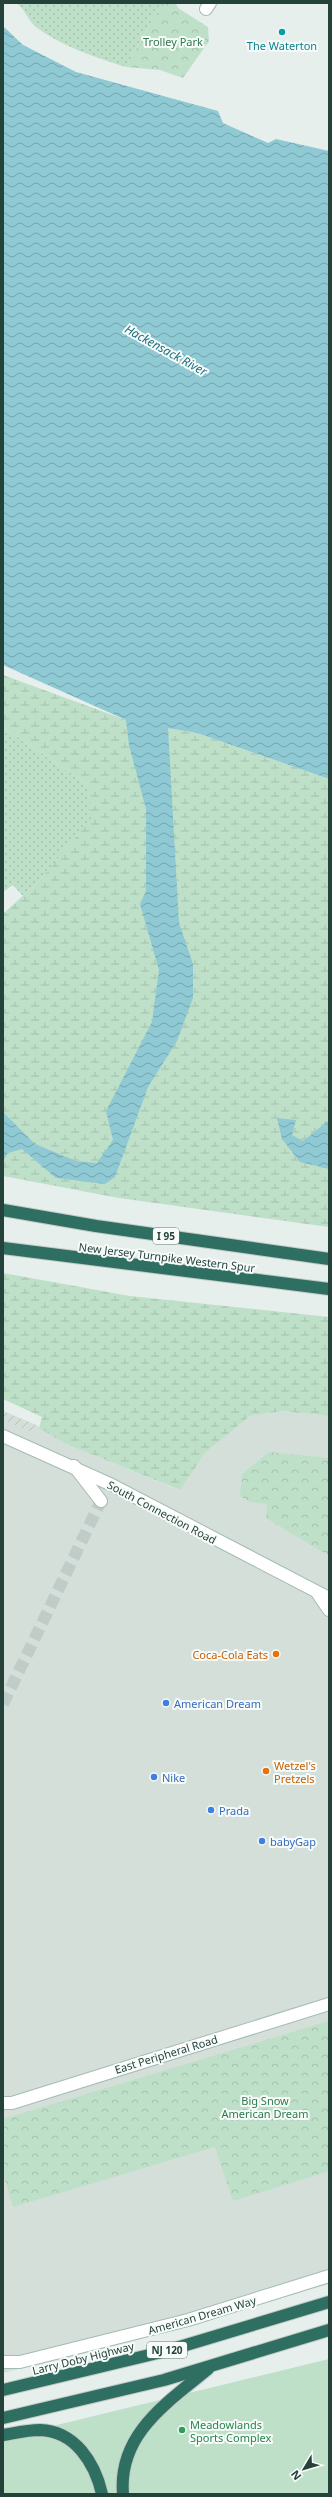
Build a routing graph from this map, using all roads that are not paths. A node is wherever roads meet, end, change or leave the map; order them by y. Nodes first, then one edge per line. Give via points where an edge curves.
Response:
1 (3, 1210) edge
2 (3, 1248) edge
3 (329, 1259) edge
4 (329, 1289) edge
5 (3, 1436) edge
6 (74, 1466) junction
7 (102, 1501) dead end
8 (323, 1596) edge
9 (329, 1610) edge
10 (329, 2004) edge
11 (6, 2105) edge
12 (329, 2276) edge
13 (329, 2302) edge
14 (329, 2330) edge
15 (3, 2362) edge
16 (211, 2367) junction
17 (3, 2390) edge
18 (3, 2418) edge
19 (3, 2435) edge
20 (102, 2494) edge
21 (123, 2494) edge

1 - 3 highway, New Jersey Turnpike Western Spur / I 95
2 - 4 highway, New Jersey Turnpike Western Spur
5 - 6 street, South Connection Road
6 - 7 street
6 - 8 street, South Connection Road
8 - 9 street, South Connection Road
10 - 11 street, East Peripheral Road
12 - 15 street, American Dream Way via 142,2332 20,2362
13 - 17 highway, Larry Doby Highway / NJ 120 via 159,2353
14 - 16 highway, NJ 120
16 - 18 highway, NJ 120
16 - 21 highway via 158,2411 140,2430 125,2463
19 - 20 highway via 40,2430 70,2440 82,2451 93,2467

